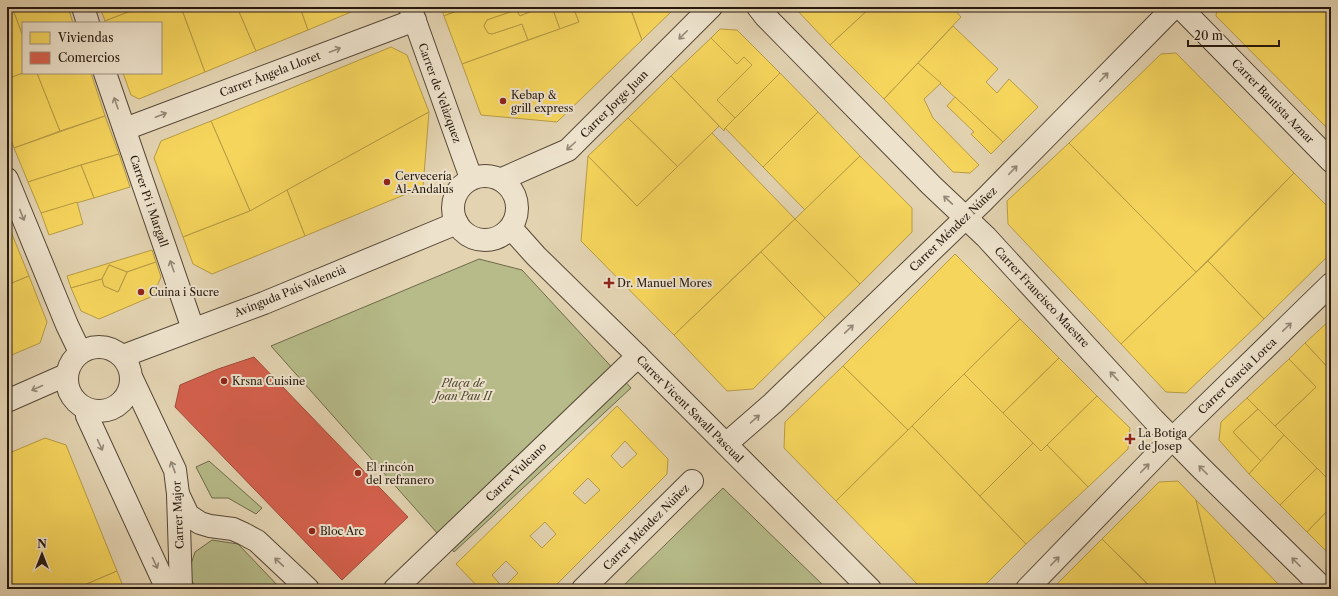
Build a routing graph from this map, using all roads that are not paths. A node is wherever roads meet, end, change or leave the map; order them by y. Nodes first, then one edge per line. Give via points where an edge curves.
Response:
1 (83, 7) edge
2 (711, 7) edge
3 (758, 7) edge
4 (1174, 7) edge
5 (1180, 7) edge
6 (412, 14) edge
7 (88, 22) edge
8 (105, 74) edge
9 (125, 129) junction
10 (1331, 161) edge
11 (471, 178) junction
12 (7, 179) edge
13 (502, 180) junction
14 (965, 217) junction
15 (456, 223) junction
16 (511, 228) junction
17 (1331, 284) edge
18 (193, 329) junction
19 (80, 352) junction
20 (123, 356) junction
21 (638, 356) junction
22 (66, 375) junction
23 (132, 379) junction
24 (7, 402) edge
25 (87, 409) junction
26 (1173, 438) junction
27 (726, 444) junction
28 (692, 481) dead end
29 (178, 494) junction
30 (167, 589) edge
31 (181, 589) edge
32 (308, 589) edge
33 (396, 589) edge
34 (583, 589) edge
35 (870, 589) edge
36 (1027, 589) edge
37 (1324, 589) edge

1 - 7 street
2 -> 13 street, Carrer Jorge Juan via 568,150
14 -> 3 street, Carrer Francisco Maestre
14 -> 4 street, Carrer Méndez Núñez
5 - 10 street, Carrer Bautista Aznar
9 -> 6 street, Carrer Ángela Lloret
6 - 11 street, Carrer de Velàzquez
9 -> 8 street, Carrer Pi i Margall
18 -> 9 street, Carrer Pi i Margall
11 - 13 street via 489,175
11 - 15 street via 460,187 454,197 452,206
12 -> 19 street
13 - 16 street via 514,193 518,204
26 -> 14 street, Carrer Francisco Maestre
27 -> 14 street, Carrer Méndez Núñez via 773,403
15 - 16 street via 462,231 476,239 489,240 500,237
15 - 18 street, Avinguda País Valencià via 264,303
16 - 21 street, Carrer Vicent Savall Pascual
26 -> 17 street, Carrer García Lorca
18 - 20 street, Avinguda País Valencià
19 - 20 street via 99,346 112,348
19 - 22 street via 70,364
20 - 23 street via 129,365
21 - 27 street, Carrer Vicent Savall Pascual
21 - 33 street, Carrer Vulcano
22 -> 24 street
22 - 25 street via 69,391 78,404
23 - 25 street via 129,392 120,404 101,411
29 -> 23 street, Carrer Major via 175,470
25 -> 30 street via 87,416
36 -> 26 street, Carrer García Lorca
37 -> 26 street, Carrer Francisco Maestre
27 - 35 street, Carrer Vicent Savall Pascual
28 - 34 street, Carrer Méndez Núñez
29 - 31 street, Carrer Major
32 -> 29 street via 257,541 233,529 200,523 188,515

